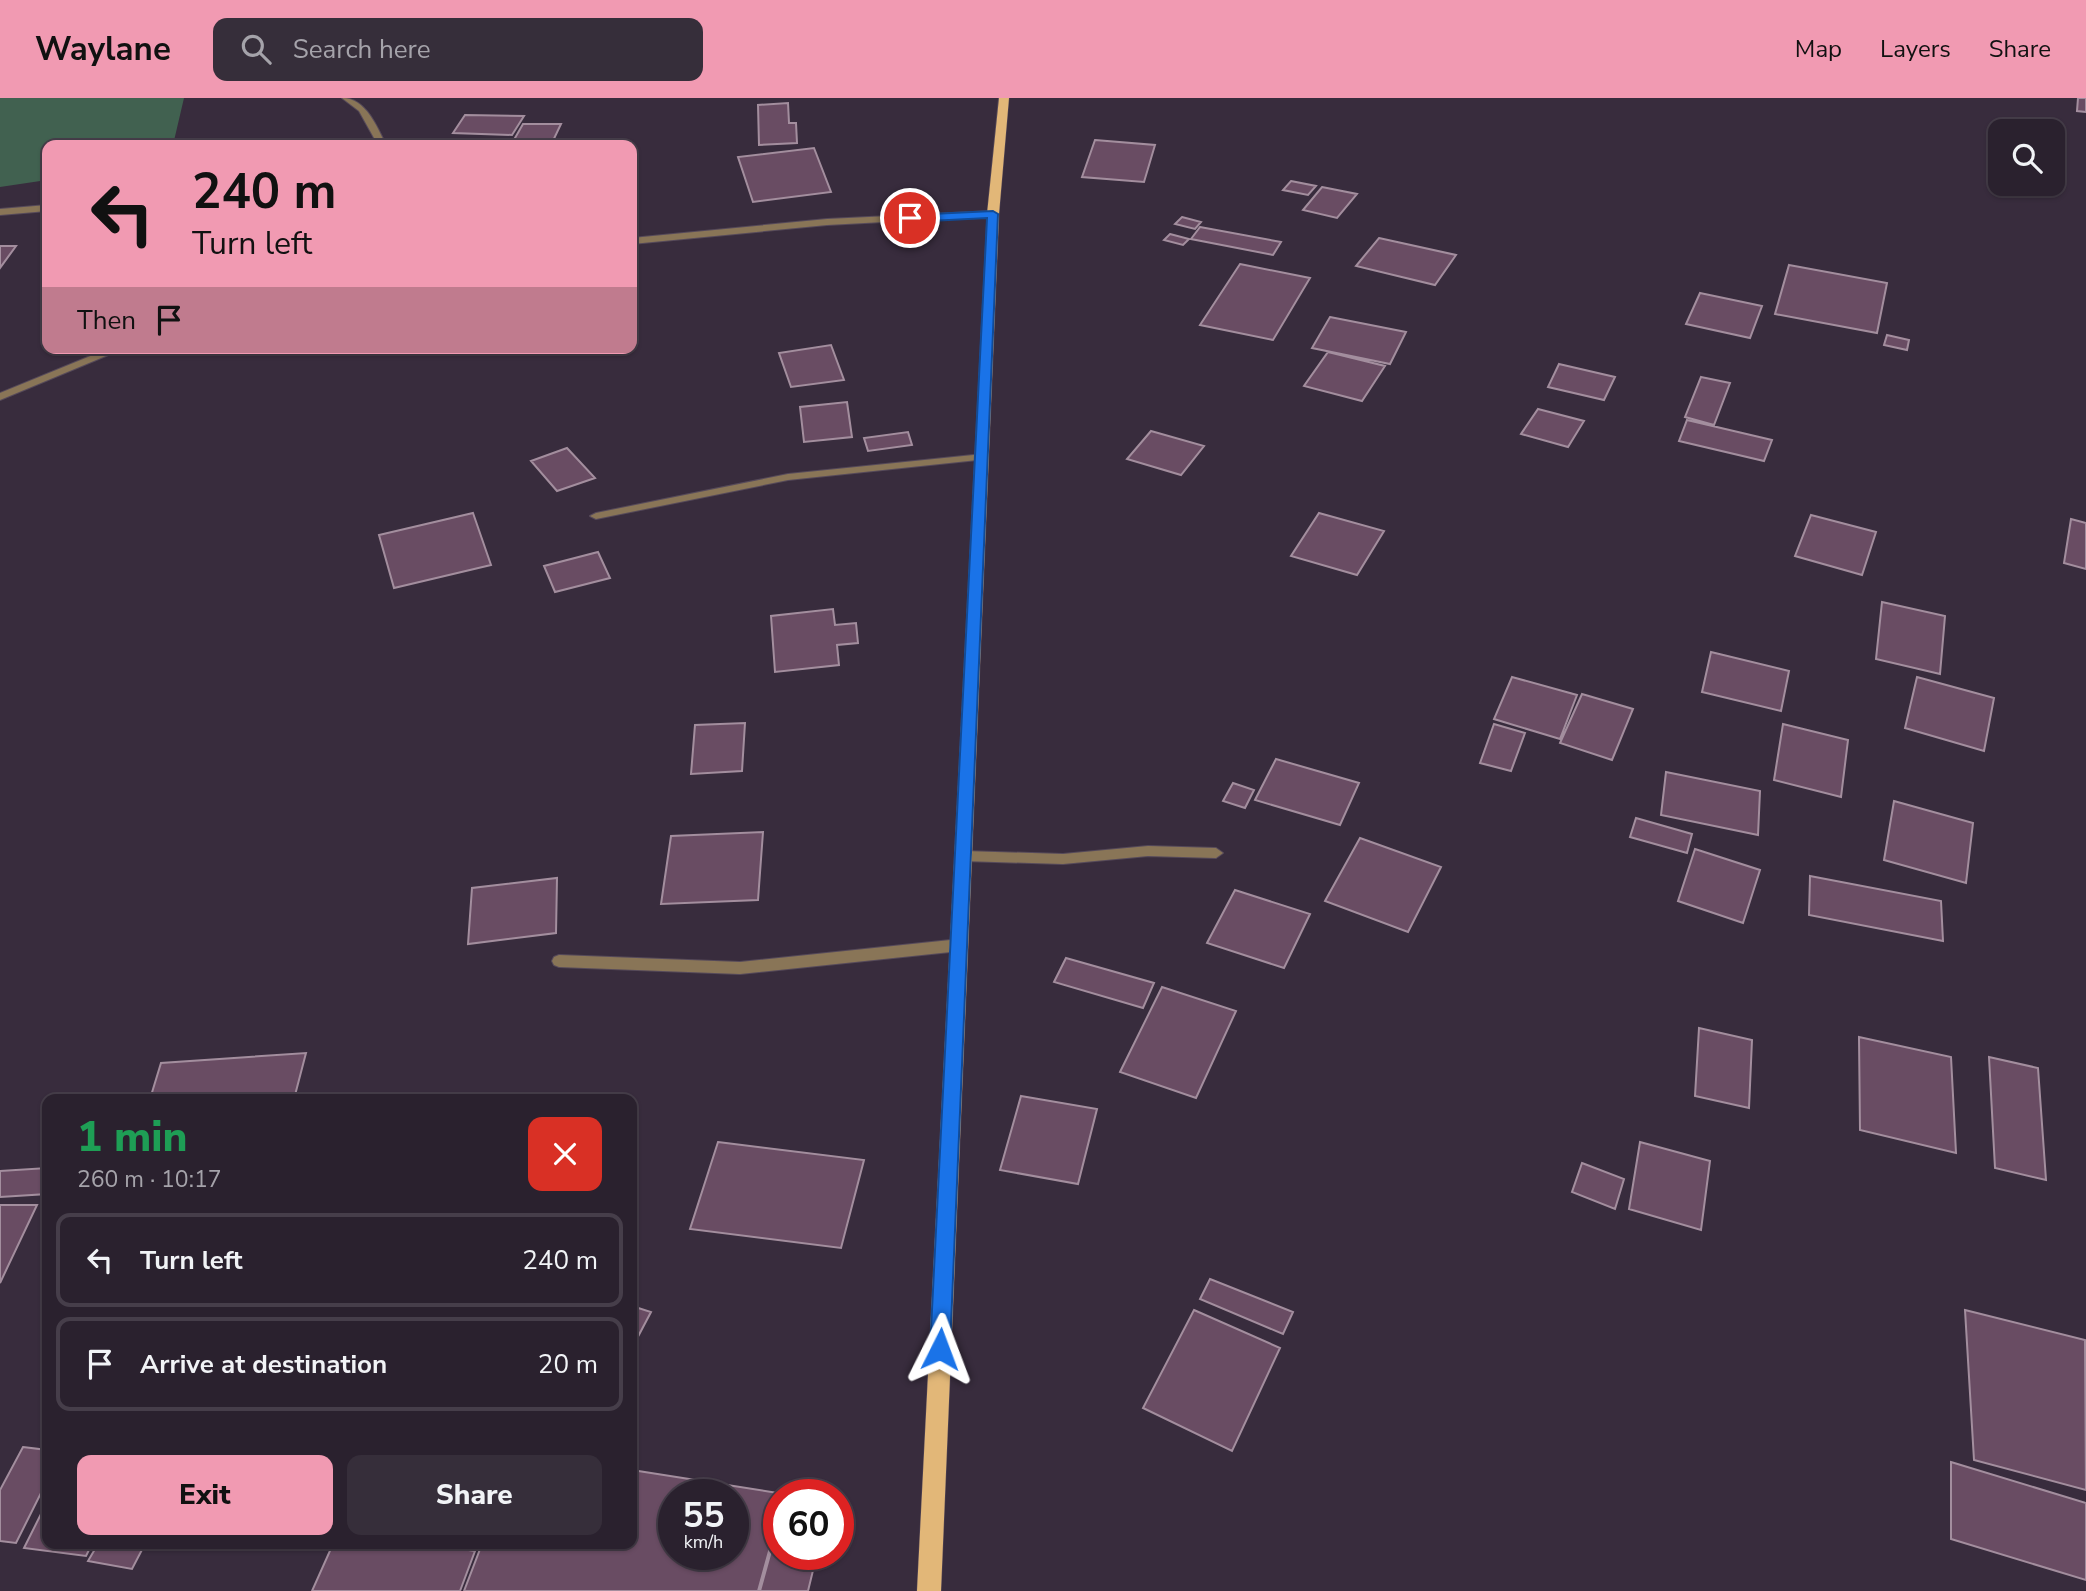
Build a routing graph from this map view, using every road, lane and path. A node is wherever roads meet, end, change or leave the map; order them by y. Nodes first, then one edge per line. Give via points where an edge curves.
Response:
1 (346, 98) edge
2 (1004, 98) edge
3 (379, 140) edge
4 (42, 208) edge
5 (0, 212) edge
6 (993, 214) junction
7 (637, 241) edge
8 (105, 354) edge
9 (0, 397) edge
10 (983, 457) junction
11 (596, 516) dead end
12 (1216, 853) dead end
13 (964, 856) junction
14 (960, 945) junction
15 (559, 961) dead end
16 (929, 1591) edge

1 - 3 street via 362,110
2 - 6 main road
4 - 5 street
6 - 7 street via 827,222
6 - 10 main road
8 - 9 street
10 - 11 street via 788,477
10 - 13 main road
12 - 13 street via 1148,851 1063,859
13 - 14 main road
14 - 15 street via 740,968
14 - 16 main road

